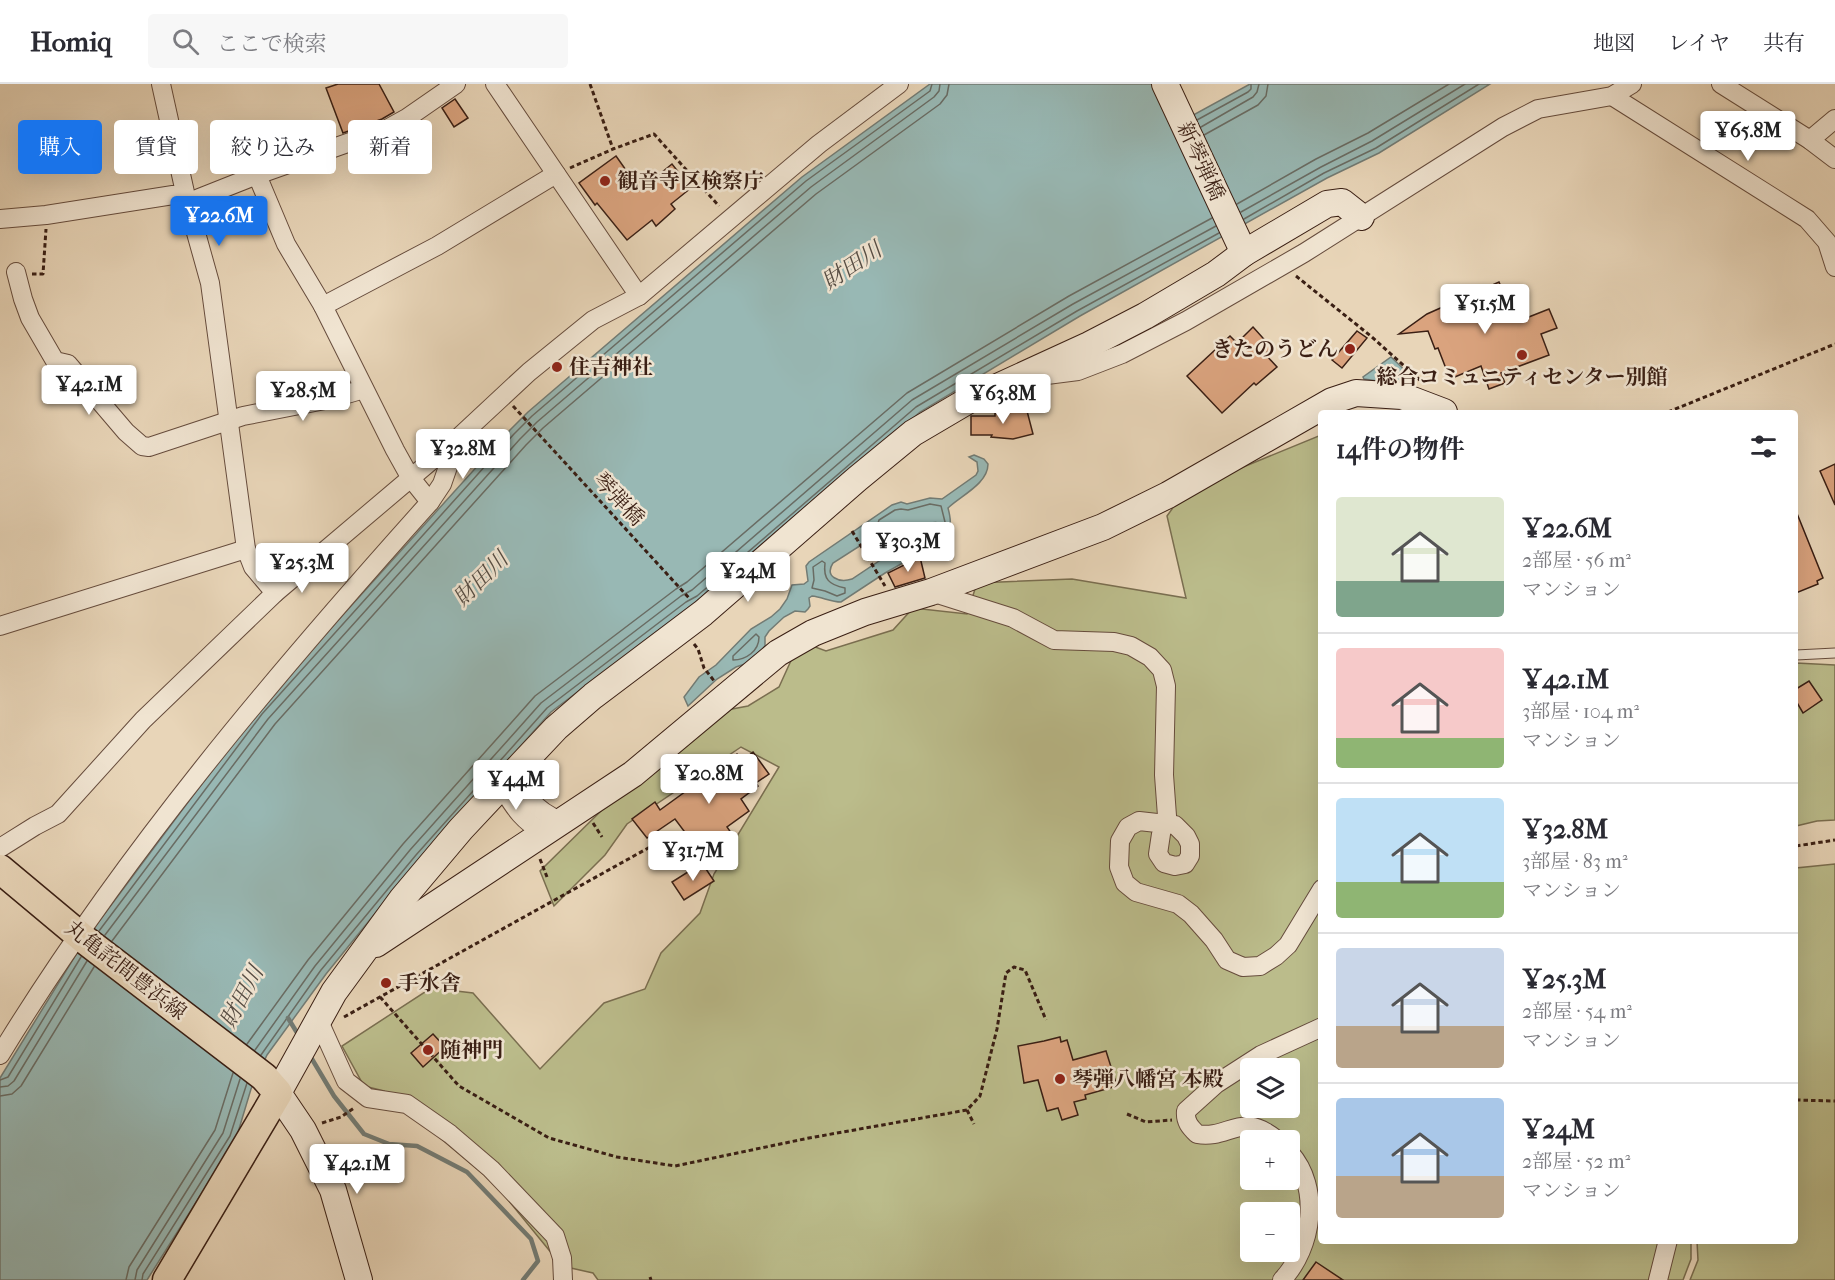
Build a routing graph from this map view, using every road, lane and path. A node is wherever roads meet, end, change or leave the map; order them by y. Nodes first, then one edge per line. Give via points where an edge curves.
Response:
1 (161, 84) edge
2 (456, 84) edge
3 (495, 84) edge
4 (590, 84) edge
5 (899, 84) edge
6 (1165, 84) edge
7 (1632, 84) edge
8 (1727, 85) edge
9 (1612, 96) junction
10 (1835, 119) edge
11 (1810, 140) junction
12 (613, 149) junction
13 (1835, 159) edge
14 (556, 174) junction
15 (257, 175) junction
16 (188, 200) junction
17 (46, 215) junction
18 (1361, 218) junction
19 (0, 219) edge
20 (730, 219) junction
21 (1241, 246) junction
22 (1282, 265) junction
23 (1835, 267) edge
24 (16, 272) joint
25 (639, 297) junction
26 (323, 306) junction
27 (1835, 344) edge
28 (1013, 379) junction
29 (1426, 388) dead end
30 (364, 389) junction
31 (1439, 410) edge
32 (1673, 410) edge
33 (519, 412) dead end
34 (230, 421) junction
35 (458, 438) junction
36 (410, 477) junction
37 (430, 502) junction
38 (852, 531) dead end
39 (246, 549) junction
40 (881, 578) dead end
41 (931, 592) junction
42 (275, 593) junction
43 (689, 598) dead end
44 (0, 626) edge
45 (682, 629) junction
46 (1835, 653) edge
47 (1798, 655) edge
48 (718, 686) dead end
49 (522, 764) junction
50 (501, 786) junction
51 (1167, 816) dead end
52 (592, 822) dead end
53 (677, 832) dead end
54 (1161, 834) dead end
55 (549, 837) junction
56 (602, 837) dead end
57 (1835, 840) edge
58 (1798, 846) edge
59 (0, 848) edge
60 (0, 869) edge
61 (547, 877) dead end
62 (1318, 896) edge
63 (82, 938) junction
64 (359, 956) junction
65 (380, 997) junction
66 (1046, 1020) dead end
67 (317, 1028) junction
68 (1318, 1029) edge
69 (0, 1055) edge
70 (271, 1085) junction
71 (1798, 1100) edge
72 (1835, 1101) edge
73 (359, 1105) dead end
74 (967, 1110) junction
75 (1186, 1112) junction
76 (1127, 1114) dead end
77 (341, 1117) dead end
78 (974, 1124) dead end
79 (1258, 1130) edge
80 (1300, 1169) edge
81 (1667, 1244) edge
82 (167, 1280) edge
83 (359, 1280) edge
84 (563, 1280) edge
85 (1282, 1280) edge
86 (1658, 1280) edge

1 - 16 street
2 - 15 street via 387,129
3 - 14 street
4 - 12 path
5 - 20 street via 819,144
6 - 21 street, 新琴弾橋
7 - 9 street
8 - 11 street
9 - 18 street via 1539,109
9 - 23 street via 1807,219 1827,242
10 - 11 street
11 - 13 street
12 - 14 path
12 - 20 path via 654,134
14 - 25 street
14 - 26 street via 436,246
15 - 16 street
15 - 26 street via 286,244
16 - 17 street via 173,195
16 - 34 street via 210,283
17 - 19 street
17 - 24 path via 43,274
18 - 21 street via 1342,202 1327,204
18 - 22 street
20 - 25 street
21 - 28 street via 1216,274 1145,316
22 - 28 street via 1122,354 1077,371
22 - 29 path via 1372,337
24 - 34 street via 30,318 55,361 68,364 142,446
25 - 35 street via 593,320
26 - 30 street
27 - 32 path
28 - 45 street via 913,433
30 - 34 street
30 - 36 street
31 - 41 street via 1402,396 1356,393 1332,402 1103,527
33 - 43 path, 琴弾橋
34 - 39 street
35 - 36 street
35 - 37 street via 442,484
36 - 37 street
36 - 42 street
37 - 63 street via 228,736 103,899
38 - 40 path
39 - 42 street via 253,567
39 - 44 street
41 - 51 street via 1013,618 1054,640 1114,642 1150,657 1162,670 1166,686
41 - 55 street via 865,612 813,633 778,653 633,774
42 - 59 street via 151,712 58,814
45 - 48 path
45 - 49 street via 593,696
46 - 47 lane
49 - 50 street
49 - 55 street via 527,796 548,816
50 - 55 street via 516,812
50 - 64 street via 402,899
52 - 56 path
53 - 65 path
54 - 62 street via 1158,854 1164,863 1185,864 1190,844 1175,825 1139,821 1128,827 1120,841 1119,867 1125,883 1136,892 1178,904 1214,940 1227,960 1244,967 1260,966 1288,945
55 - 61 path
55 - 64 street
57 - 58 path
60 - 63 main road, 丸亀詫間豊浜線
63 - 69 street
63 - 70 main road, 丸亀詫間豊浜線
64 - 67 street via 334,992
65 - 67 path
65 - 74 path via 459,1086 549,1138 617,1157 675,1166
66 - 74 path via 1025,970 1014,967 1006,973 980,1096
67 - 70 street via 295,1061
67 - 84 street via 346,1081 368,1098 407,1104 491,1169 555,1236
68 - 75 street via 1261,1055 1216,1084
70 - 82 main road
70 - 83 street via 303,1130 333,1190
71 - 72 path
73 - 77 path
74 - 78 path
75 - 76 path via 1171,1121 1154,1122
75 - 79 street via 1188,1125 1197,1134 1246,1126
80 - 85 street via 1310,1200 1310,1220 1295,1262
81 - 86 street

